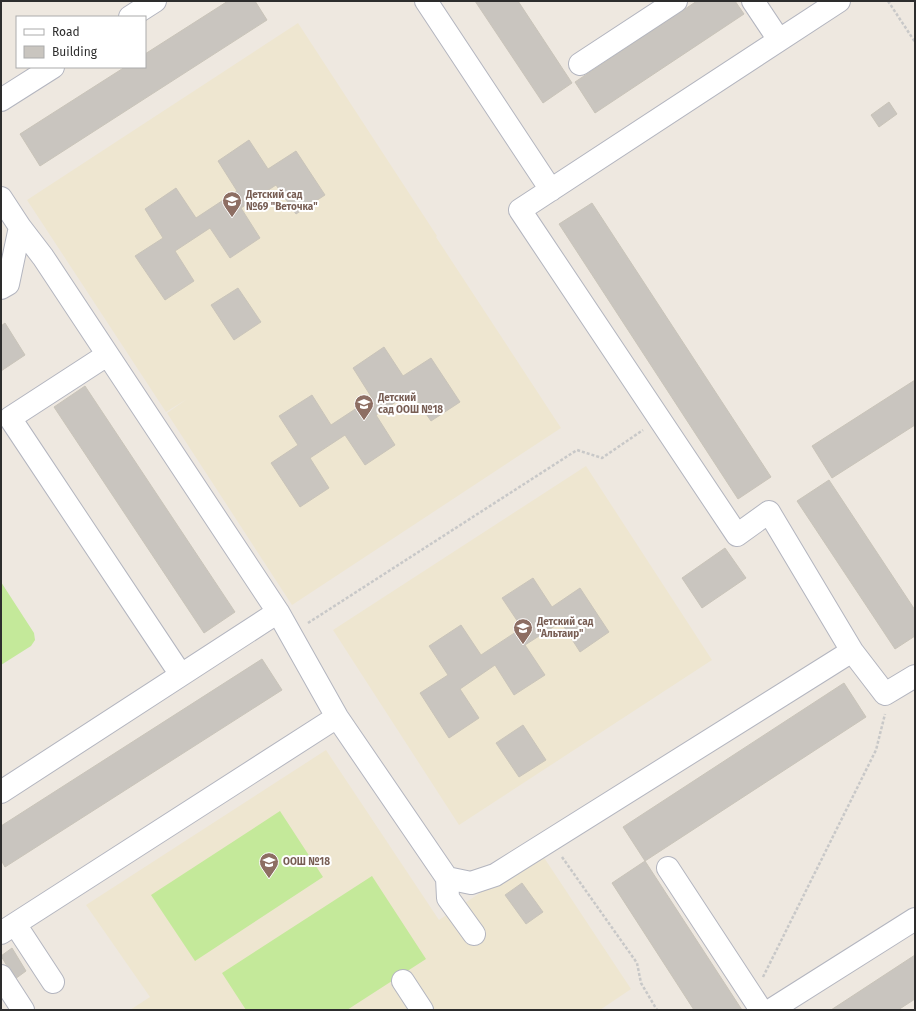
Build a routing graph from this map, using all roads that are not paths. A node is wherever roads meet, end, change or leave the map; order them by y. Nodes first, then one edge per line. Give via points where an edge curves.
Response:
1 (155, 1) edge
2 (426, 1) edge
3 (676, 1) edge
4 (753, 1) edge
5 (839, 1) edge
6 (132, 16) edge
7 (779, 40) junction
8 (580, 64) dead end
9 (51, 68) edge
10 (1, 100) edge
11 (551, 190) junction
12 (1, 198) edge
13 (20, 227) junction
14 (1, 288) edge
15 (107, 355) junction
16 (278, 612) junction
17 (852, 651) junction
18 (181, 675) junction
19 (915, 676) edge
20 (337, 717) junction
21 (1, 792) edge
22 (668, 868) dead end
23 (447, 878) junction
24 (915, 919) edge
25 (6, 926) edge
26 (474, 934) dead end
27 (1, 976) edge
28 (403, 980) dead end
29 (53, 982) dead end
30 (757, 1004) edge
31 (23, 1010) edge
32 (422, 1010) edge
33 (771, 1010) edge

1 - 6 street
2 - 11 street
3 - 8 street
4 - 7 street
5 - 7 street
7 - 11 street
9 - 10 street
11 - 17 street via 520,210 737,535 769,512
12 - 13 street
13 - 14 street via 8,284
13 - 15 street via 43,257
15 - 16 street
15 - 18 street via 10,418
16 - 18 street
16 - 20 street
17 - 19 street via 885,694
17 - 23 street via 495,875 471,883
18 - 21 street
20 - 23 street
20 - 25 street
22 - 30 street
23 - 26 street via 448,898
24 - 33 street
25 - 29 street
27 - 31 street
28 - 32 street

